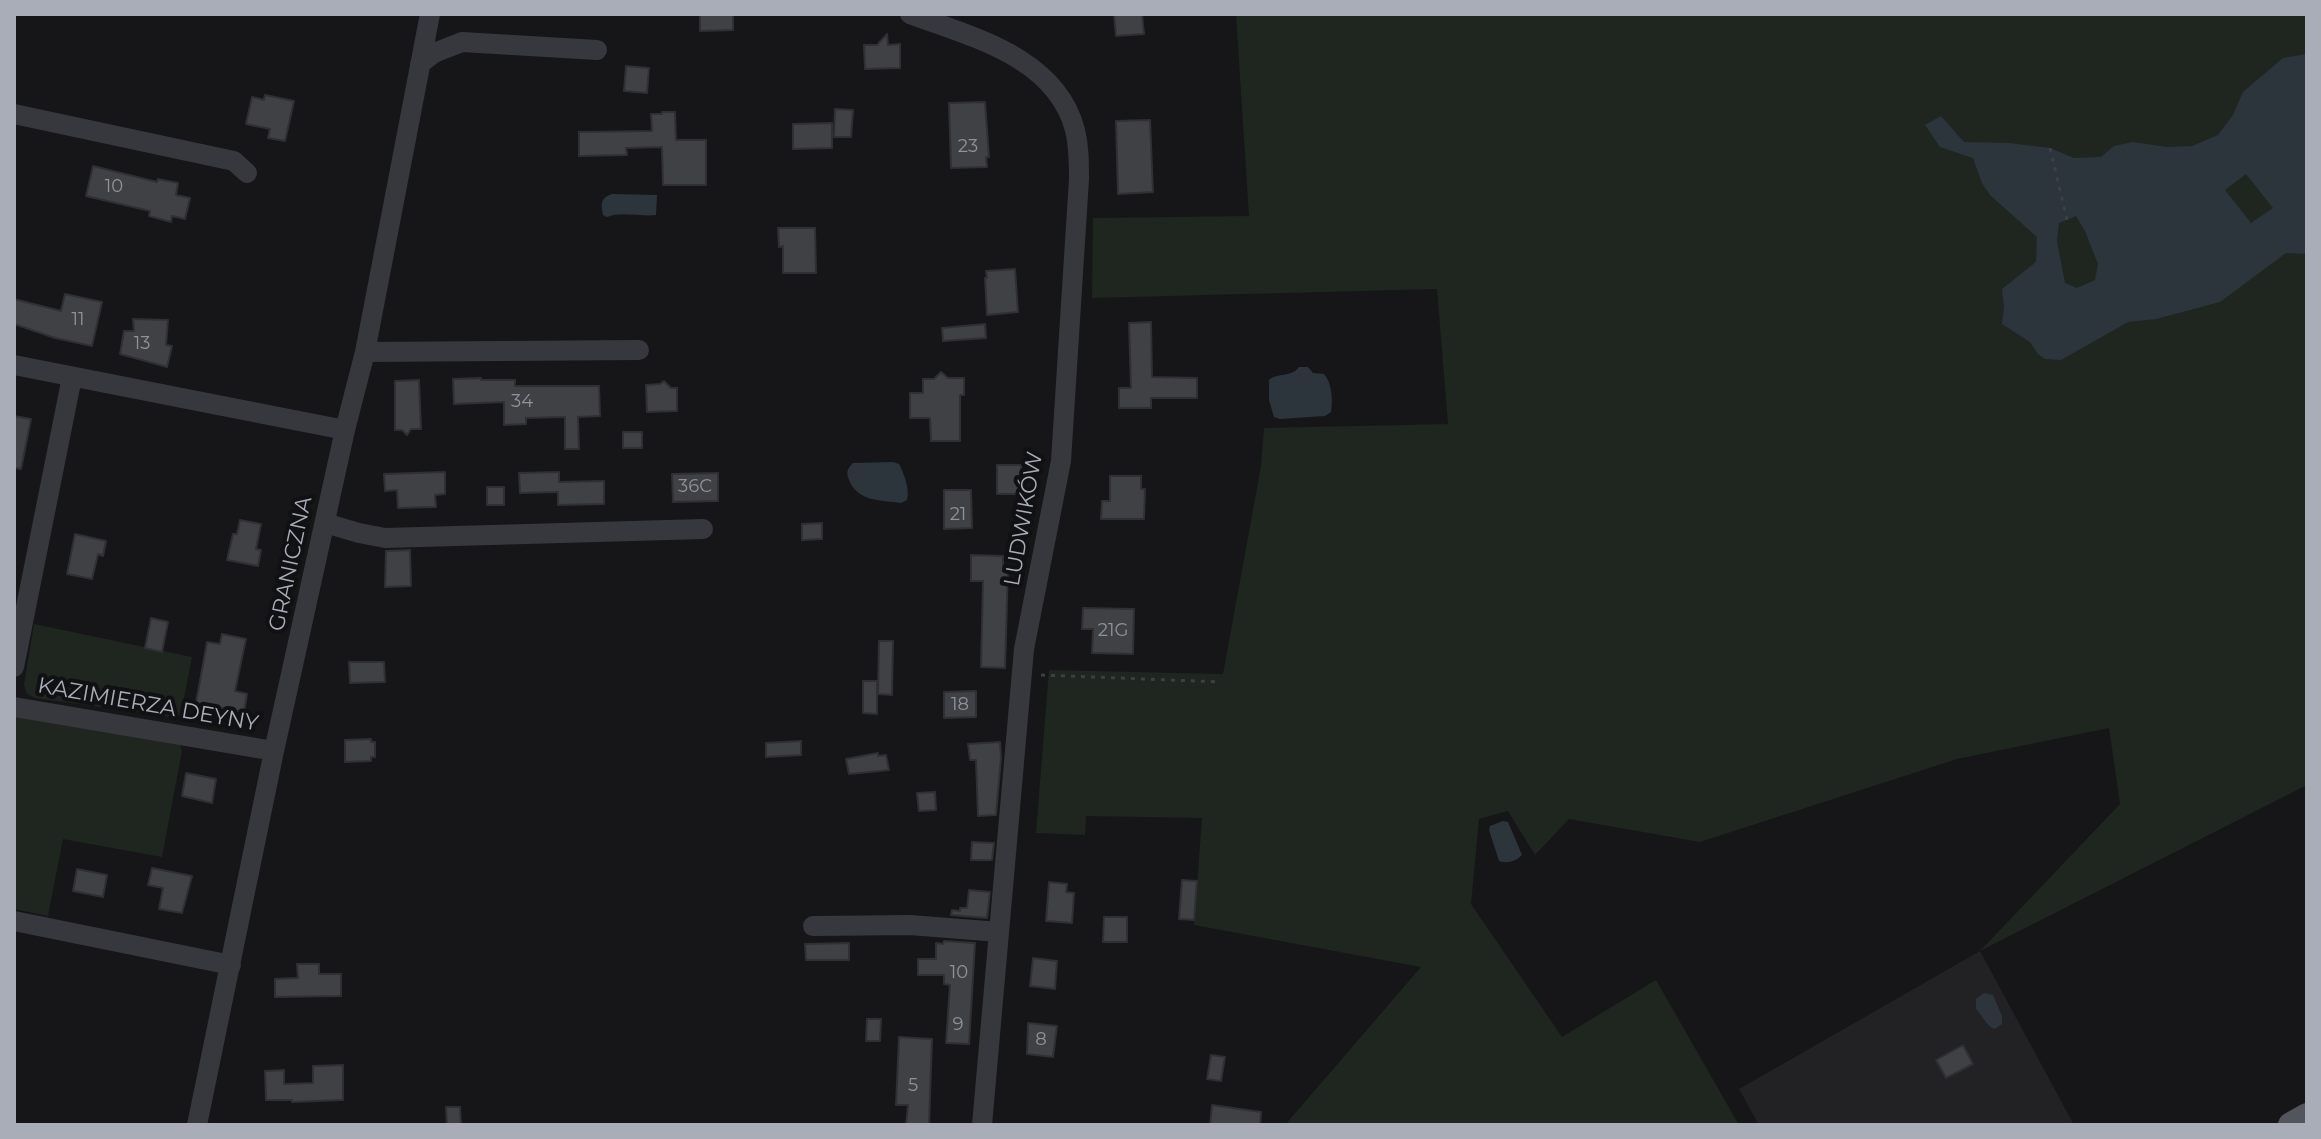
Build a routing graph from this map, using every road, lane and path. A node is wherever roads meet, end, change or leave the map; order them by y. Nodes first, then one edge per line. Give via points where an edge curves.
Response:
1 (910, 14) edge
2 (429, 18) edge
3 (462, 42) junction
4 (597, 50) dead end
5 (420, 64) junction
6 (14, 114) edge
7 (2050, 148) dead end
8 (247, 173) dead end
9 (2067, 220) dead end
10 (639, 350) dead end
11 (365, 352) junction
12 (14, 365) edge
13 (72, 377) junction
14 (345, 430) junction
15 (325, 523) junction
16 (703, 529) dead end
17 (14, 667) edge
18 (1022, 675) junction
19 (1221, 682) dead end
20 (14, 707) edge
21 (274, 751) junction
22 (14, 921) edge
23 (813, 926) dead end
24 (999, 932) junction
25 (231, 965) junction
26 (2307, 1116) edge
27 (197, 1125) edge
28 (982, 1125) edge
29 (2291, 1125) edge

1 - 18 street, LUDWIKÓW via 985,42 1032,67 1064,105 1079,149 1061,461
2 - 3 street via 440,36
2 - 5 street, GRANICZNA
3 - 4 street
3 - 5 street
5 - 11 street, GRANICZNA
6 - 8 street via 234,161
7 - 9 path
10 - 11 street
11 - 14 street, GRANICZNA
12 - 13 street
13 - 14 street
13 - 17 street
14 - 15 street, GRANICZNA
15 - 16 street via 385,538
15 - 21 street, GRANICZNA
18 - 19 path
18 - 24 street, LUDWIKÓW
20 - 21 street, KAZIMIERZA DEYNY
21 - 25 street, GRANICZNA
22 - 25 street
23 - 24 street via 910,925
24 - 28 street, LUDWIKÓW
25 - 27 street, GRANICZNA
26 - 29 main road

